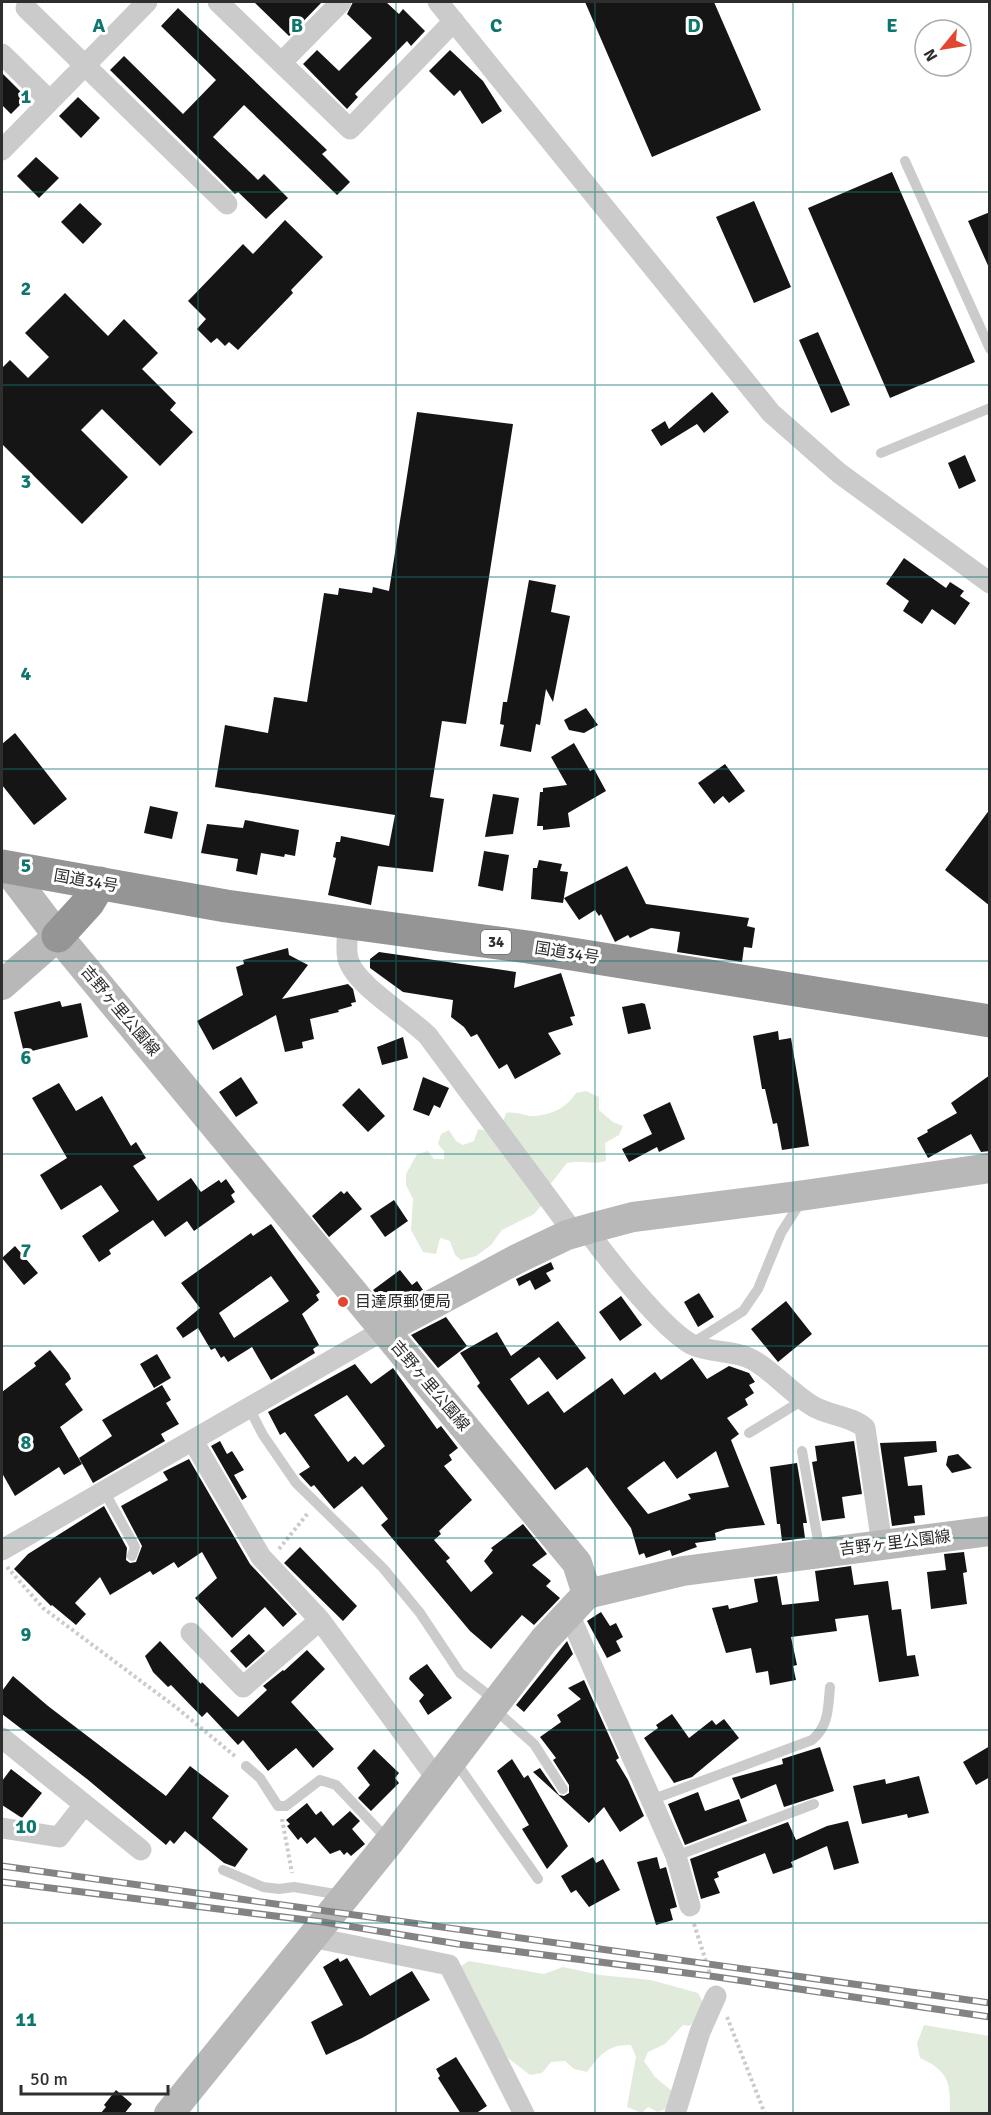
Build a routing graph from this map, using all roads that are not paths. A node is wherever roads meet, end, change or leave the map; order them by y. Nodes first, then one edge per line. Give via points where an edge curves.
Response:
1 (147, 2) edge
2 (218, 2) edge
3 (340, 2) edge
4 (438, 2) edge
5 (26, 8) dead end
6 (454, 21) junction
7 (2, 54) edge
8 (281, 63) junction
9 (84, 65) junction
10 (50, 101) junction
11 (2, 150) edge
12 (905, 161) dead end
13 (228, 204) dead end
14 (990, 349) edge
15 (990, 408) edge
16 (880, 453) dead end
17 (990, 583) edge
18 (3, 866) edge
19 (100, 883) junction
20 (349, 921) junction
21 (58, 936) junction
22 (2, 985) edge
23 (990, 1021) edge
24 (990, 1167) edge
25 (806, 1195) junction
26 (580, 1231) junction
27 (384, 1330) junction
28 (691, 1344) junction
29 (803, 1400) junction
30 (249, 1408) junction
31 (749, 1433) dead end
32 (192, 1441) junction
33 (802, 1451) dead end
34 (104, 1491) junction
35 (990, 1531) edge
36 (882, 1545) junction
37 (2, 1550) edge
38 (820, 1553) junction
39 (132, 1556) dead end
40 (578, 1604) junction
41 (320, 1620) junction
42 (191, 1633) dead end
43 (830, 1686) dead end
44 (495, 1704) junction
45 (2, 1738) edge
46 (246, 1766) road end
47 (445, 1769) junction
48 (563, 1789) dead end
49 (651, 1800) junction
50 (814, 1804) dead end
51 (84, 1805) junction
52 (2, 1828) edge
53 (390, 1841) junction
54 (141, 1850) dead end
55 (676, 1856) junction
56 (223, 1870) dead end
57 (537, 1879) dead end
58 (344, 1896) junction
59 (690, 1906) road end
60 (311, 1937) junction
61 (716, 1996) road end
62 (169, 2114) edge
63 (524, 2114) edge
64 (675, 2114) edge

1 - 9 street
2 - 8 street
3 - 8 street
4 - 6 street
5 - 9 street
6 - 8 street via 350,129
6 - 17 street via 771,413 839,473
7 - 10 street
9 - 10 street
9 - 13 street
10 - 11 street
12 - 14 lane
15 - 16 lane
18 - 19 highway, 国道34号 / 34
18 - 21 main road, 吉野ヶ里公園線
19 - 20 highway, 国道34号 / 34 via 226,906
19 - 21 highway via 88,903
20 - 23 highway, 国道34号 / 34
20 - 26 street via 347,958 355,973 428,1036
21 - 22 main road
21 - 27 main road, 吉野ヶ里公園線
24 - 25 main road
25 - 26 main road via 633,1217
25 - 28 lane via 781,1233 758,1289 743,1311
26 - 27 main road via 519,1258
26 - 28 street via 672,1330
27 - 30 street
27 - 40 main road, 吉野ヶ里公園線 via 577,1563
28 - 29 street via 753,1360
29 - 31 lane
29 - 36 street via 822,1412 859,1422 865,1428
30 - 32 street
30 - 44 lane via 296,1483 383,1568 420,1613 460,1673
32 - 34 street
32 - 41 street via 261,1557
33 - 38 lane
34 - 37 street
34 - 39 lane via 135,1547
35 - 36 main road, 吉野ヶ里公園線
36 - 38 main road, 吉野ヶ里公園線
38 - 40 main road, 吉野ヶ里公園線 via 684,1571
40 - 44 main road via 544,1640
40 - 49 street
41 - 42 street via 243,1687
41 - 47 street
43 - 49 lane via 827,1719 822,1732 812,1740
44 - 47 main road
44 - 48 lane via 534,1744
45 - 51 street
46 - 53 lane via 260,1778 278,1806 286,1806 320,1780 336,1785
47 - 53 main road
47 - 57 lane
49 - 55 street
50 - 55 lane
51 - 52 street via 59,1837
51 - 54 street
53 - 58 main road
55 - 59 street
56 - 58 lane via 263,1887 294,1887
58 - 60 main road
60 - 62 main road
60 - 63 street via 449,1965
61 - 64 street via 700,2032

